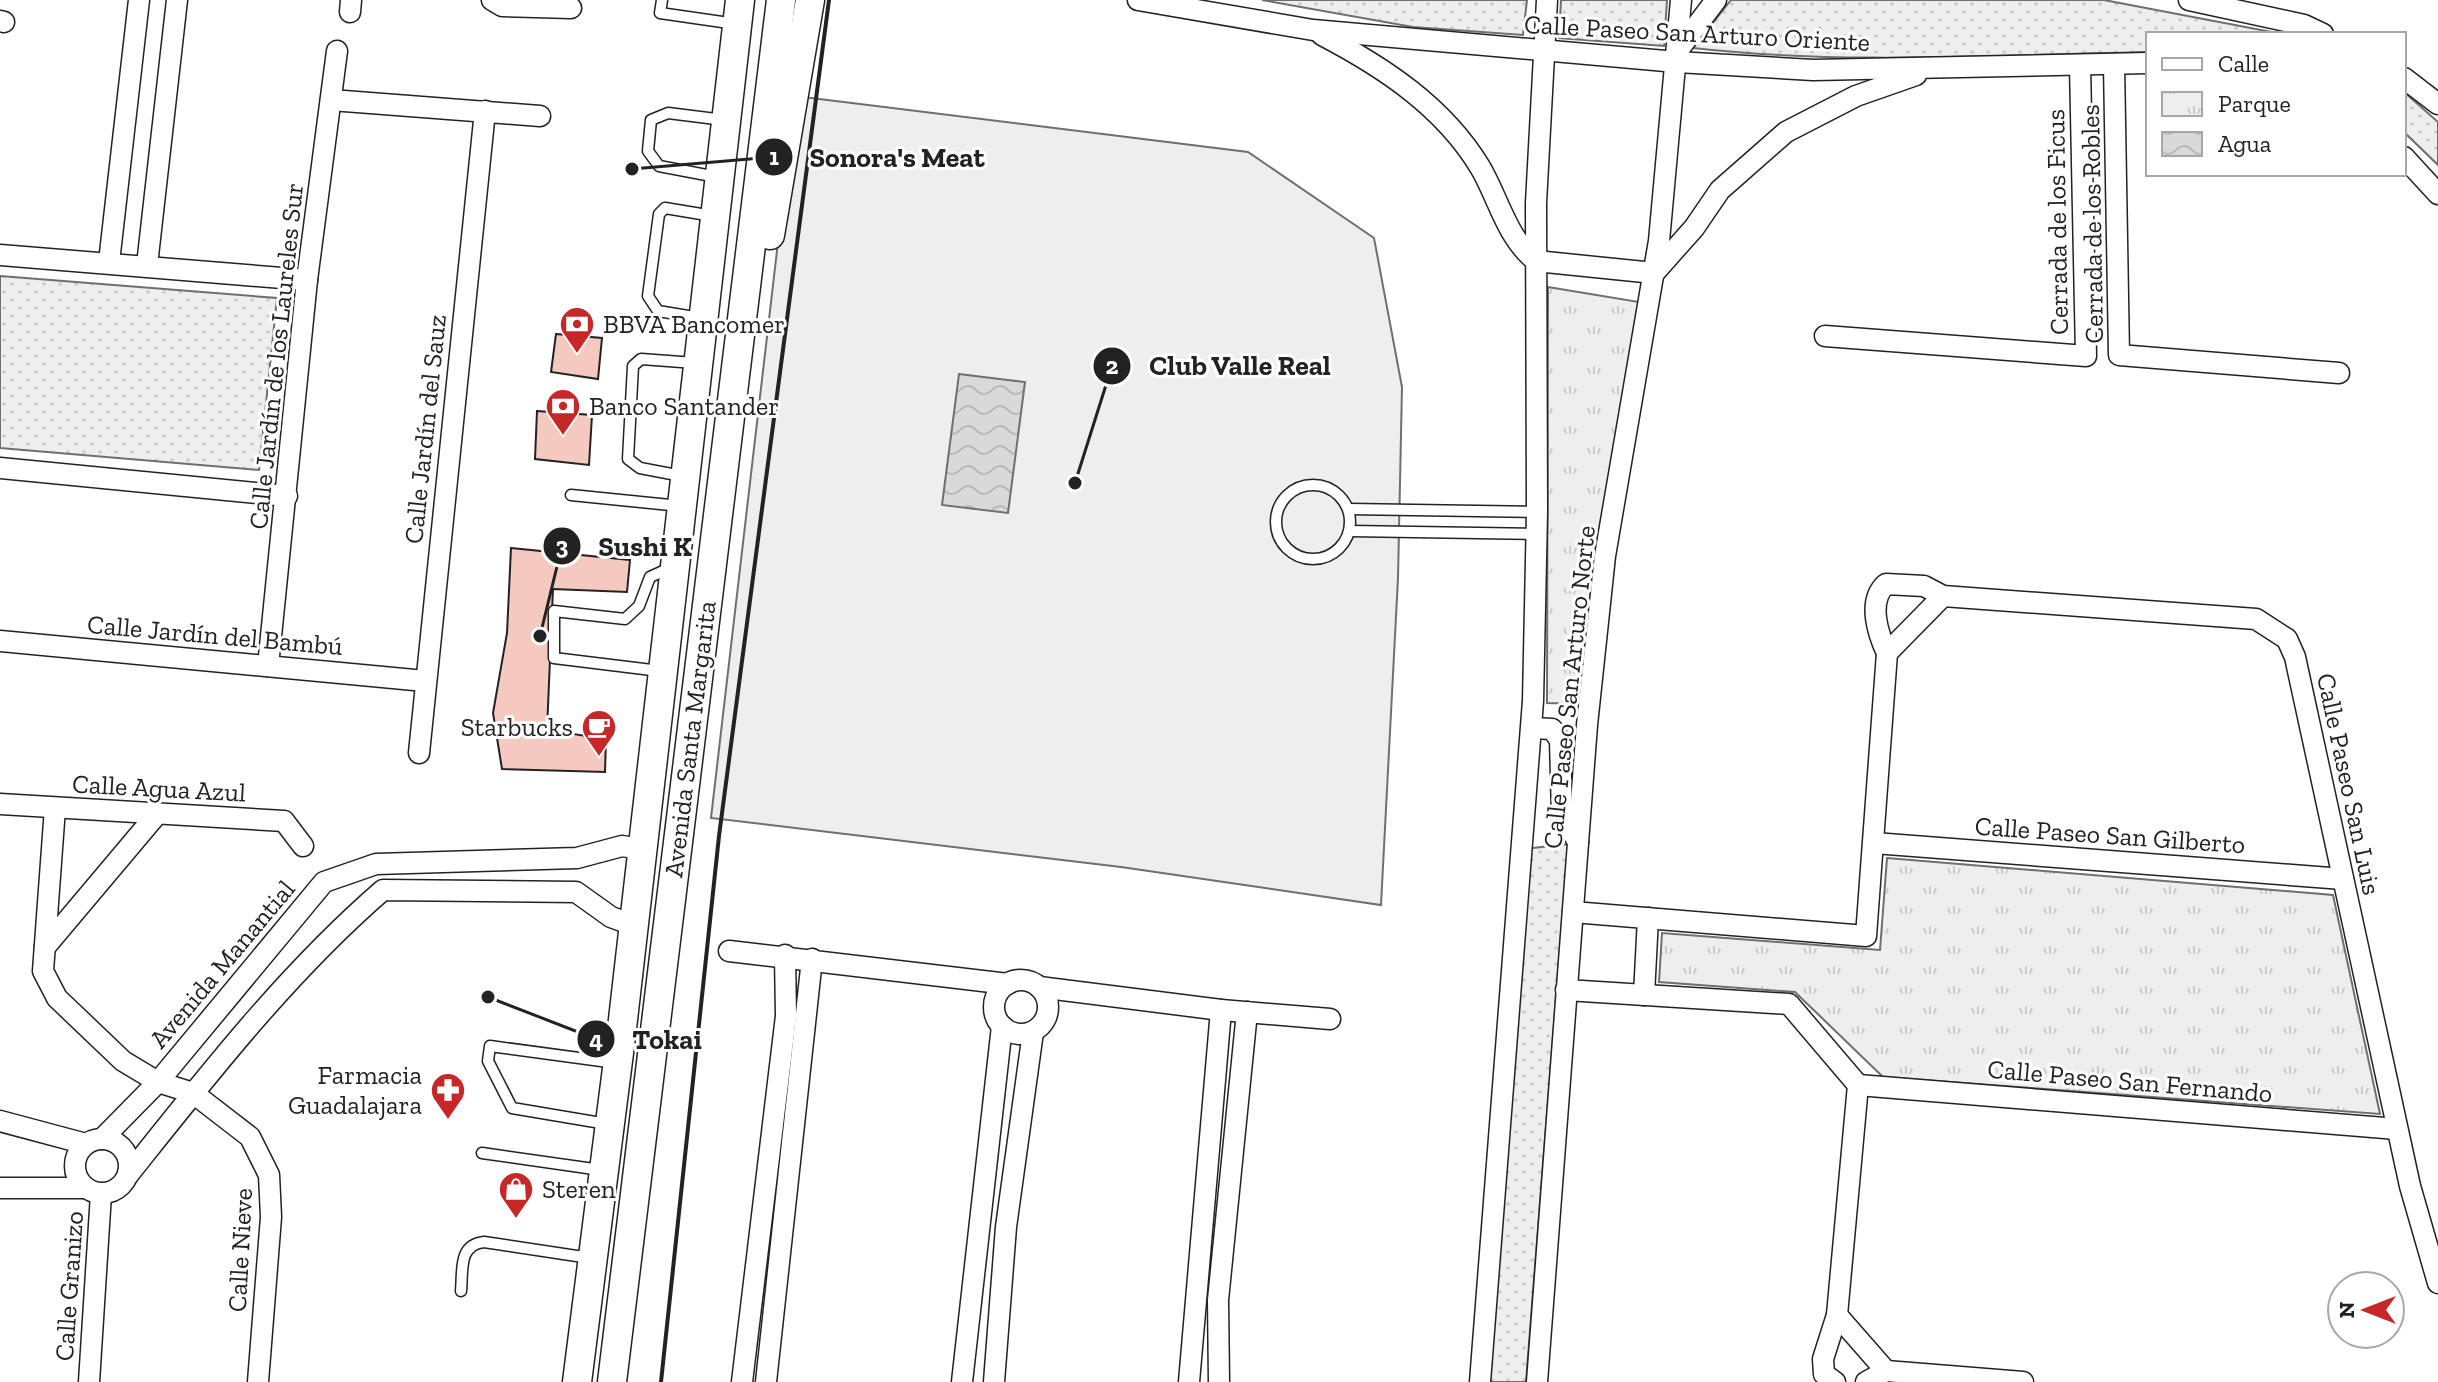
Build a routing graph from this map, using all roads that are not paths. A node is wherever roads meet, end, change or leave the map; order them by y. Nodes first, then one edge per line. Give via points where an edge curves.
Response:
1 (492, 0) edge
2 (662, 0) edge
3 (781, 0) edge
4 (810, 0) edge
5 (1138, 0) edge
6 (1547, 0) edge
7 (1681, 0) edge
8 (1716, 0) edge
9 (2189, 0) edge
10 (2219, 2) edge
11 (139, 6) edge
12 (176, 7) edge
13 (571, 8) dead end
14 (738, 12) edge
15 (1313, 30) junction
16 (2319, 32) edge
17 (337, 51) dead end
18 (1541, 51) junction
19 (1678, 56) junction
20 (2146, 63) edge
21 (2114, 64) junction
22 (2080, 65) junction
23 (1935, 69) junction
24 (2406, 80) edge
25 (331, 100) junction
26 (2438, 104) edge
27 (485, 111) junction
28 (540, 116) dead end
29 (725, 121) junction
30 (2406, 159) edge
31 (719, 177) junction
32 (2438, 194) edge
33 (714, 216) junction
34 (0, 255) edge
35 (1536, 261) junction
36 (109, 262) junction
37 (147, 265) junction
38 (1654, 273) junction
39 (307, 280) junction
40 (746, 282) junction
41 (742, 318) junction
42 (702, 319) junction
43 (1825, 336) dead end
44 (697, 363) junction
45 (2339, 373) dead end
46 (0, 468) edge
47 (684, 476) junction
48 (571, 495) dead end
49 (287, 496) junction
50 (681, 506) junction
51 (1349, 509) junction
52 (1537, 512) junction
53 (1350, 531) junction
54 (1536, 534) junction
55 (674, 566) junction
56 (1943, 596) junction
57 (0, 641) edge
58 (1887, 653) junction
59 (268, 666) junction
60 (662, 672) junction
61 (425, 681) junction
62 (1532, 728) junction
63 (419, 753) dead end
64 (0, 804) edge
65 (55, 808) junction
66 (157, 814) junction
67 (1578, 842) junction
68 (1874, 843) junction
69 (303, 846) dead end
70 (642, 849) junction
71 (421, 862) junction
72 (2343, 879) junction
73 (423, 888) junction
74 (1573, 912) junction
75 (1648, 918) junction
76 (633, 925) junction
77 (45, 947) junction
78 (729, 951) dead end
79 (785, 955) junction
80 (812, 959) junction
81 (660, 984) junction
82 (1008, 984) junction
83 (1039, 987) junction
84 (1566, 990) junction
85 (1644, 995) junction
86 (1221, 1010) junction
87 (1247, 1012) junction
88 (1330, 1019) dead end
89 (1002, 1026) junction
90 (1033, 1032) junction
91 (619, 1050) junction
92 (158, 1082) junction
93 (1858, 1085) junction
94 (193, 1093) junction
95 (0, 1121) edge
96 (609, 1124) junction
97 (2397, 1129) junction
98 (94, 1141) junction
99 (482, 1153) dead end
100 (603, 1170) junction
101 (128, 1175) junction
102 (636, 1175) junction
103 (0, 1188) edge
104 (93, 1191) junction
105 (764, 1197) junction
106 (786, 1200) junction
107 (977, 1223) junction
108 (1006, 1227) junction
109 (1200, 1257) junction
110 (592, 1259) junction
111 (1222, 1261) junction
112 (2438, 1283) edge
113 (461, 1291) dead end
114 (1837, 1315) junction
115 (1886, 1371) junction
116 (89, 1382) edge
117 (258, 1382) edge
118 (577, 1382) edge
119 (612, 1382) edge
120 (742, 1382) edge
121 (766, 1382) edge
122 (962, 1382) edge
123 (994, 1382) edge
124 (1189, 1382) edge
125 (1219, 1382) edge
126 (1480, 1382) edge
127 (1537, 1382) edge
128 (1835, 1382) edge
129 (1866, 1382) edge
130 (2023, 1382) edge

1 - 13 street via 502,6
2 - 14 lane via 660,13
3 - 40 main road, Avenida Santa Margarita
4 - 40 main road via 769,242
5 - 15 street, Calle Paseo San Arturo Oriente
6 - 18 street, Calle Paseo San Arturo Norte
7 - 19 street, Calle Paseo San Arturo Norte
8 - 19 street
9 - 10 street
10 - 16 street
11 - 12 street
11 - 36 street
12 - 37 street
14 - 29 main road, Avenida Santa Margarita
15 - 18 street, Calle Paseo San Arturo Oriente
15 - 35 street, Calle Paseo San Arturo Oriente via 1394,77 1437,115 1478,164 1511,234
17 - 25 street, Calle Jardín de los Laureles Sur
18 - 19 street, Calle Paseo San Arturo Oriente
18 - 35 street, Calle Paseo San Arturo Norte
19 - 23 street, Calle Paseo San Arturo Oriente via 1813,70
19 - 38 street, Calle Paseo San Arturo Norte
20 - 21 street, Calle Paseo San Arturo Oriente
21 - 22 street, Calle Paseo San Arturo Oriente
21 - 45 street, Cerrada de los Robles via 2119,355
22 - 23 street, Calle Paseo San Arturo Oriente
22 - 43 street, Cerrada de los Ficus via 2086,356
23 - 38 street, Calle Paseo San Arturo Oriente via 1856,96 1786,132 1720,190
24 - 26 street
25 - 27 street
25 - 39 street, Calle Jardín de los Laureles Sur
27 - 28 street
27 - 61 street, Calle Jardín del Sauz
29 - 31 main road, Avenida Santa Margarita
29 - 31 lane via 668,113 651,120 648,151 659,166
30 - 32 street
31 - 33 main road, Avenida Santa Margarita
33 - 41 main road via 720,235 717,306 722,314
33 - 42 main road, Avenida Santa Margarita
33 - 42 lane via 665,208 659,214 648,296 658,311
34 - 36 street
35 - 38 street
35 - 52 street, Calle Paseo San Arturo Norte
36 - 37 street
37 - 39 street
38 - 67 street, Calle Paseo San Arturo Norte via 1605,556
39 - 49 street, Calle Jardín de los Laureles Sur
40 - 41 main road, Avenida Santa Margarita
41 - 81 main road, Avenida Santa Margarita
42 - 44 main road, Avenida Santa Margarita
44 - 47 main road, Avenida Santa Margarita
44 - 47 lane via 641,359 633,366 628,459 640,468
46 - 49 street
47 - 50 main road, Avenida Santa Margarita
48 - 50 lane
49 - 59 street, Calle Jardín de los Laureles Sur
50 - 55 main road, Avenida Santa Margarita
51 - 52 lane
51 - 53 lane
51 - 53 lane via 1338,493 1321,484 1302,485 1285,496 1276,513 1277,533 1287,549 1304,559 1324,558 1341,548
52 - 54 street, Calle Paseo San Arturo Norte
53 - 54 lane
54 - 62 street, Calle Paseo San Arturo Norte
55 - 60 main road, Avenida Santa Margarita
55 - 60 lane via 650,577 639,606 625,619 554,611 554,658
56 - 58 street
56 - 58 street, Calle Paseo San Luis via 1924,586 1894,582 1881,588 1876,630
56 - 72 street, Calle Paseo San Luis via 2256,619 2279,630 2295,657
57 - 59 street, Calle Jardín del Bambú
58 - 68 street, Calle Paseo San Luis
59 - 61 street, Calle Jardín del Bambú
60 - 70 main road, Avenida Santa Margarita
61 - 63 street, Calle Jardín del Sauz
62 - 67 street via 1552,729 1560,740 1562,815
62 - 126 street, Calle Paseo San Arturo Norte
64 - 65 street, Calle Agua Azul
65 - 66 street, Calle Agua Azul
65 - 77 street, Calle Nieve
66 - 69 street, Calle Agua Azul via 284,821
66 - 77 street
67 - 74 street, Calle Paseo San Arturo Norte
68 - 72 street, Calle Paseo San Gilberto
68 - 75 street, Calle Paseo San Luis via 1866,936
70 - 71 street, Avenida Manantial via 622,846 577,858
70 - 76 main road, Avenida Santa Margarita
70 - 81 main road via 664,872
71 - 73 street
71 - 92 street, Avenida Manantial via 376,864 324,882
72 - 97 street, Calle Paseo San Luis
73 - 76 street via 576,892 611,917
73 - 94 street via 383,890 331,935
74 - 75 street, Calle Paseo San Luis
74 - 84 street, Calle Paseo San Arturo Norte
75 - 85 street
76 - 91 main road, Avenida Santa Margarita
77 - 92 street, Calle Nieve via 43,971 57,998 123,1061
78 - 79 street
79 - 80 street
79 - 105 street via 786,1016
80 - 82 street
80 - 106 street
81 - 102 main road, Avenida Santa Margarita
82 - 83 street via 1019,980
82 - 89 street via 995,1003
83 - 86 street
83 - 90 street via 1048,1011
84 - 85 street
84 - 127 street, Calle Paseo San Arturo Norte
85 - 93 street via 1789,1004
86 - 87 street
86 - 109 street
87 - 88 street
87 - 111 street
89 - 90 street via 1017,1034
89 - 107 street
90 - 108 street
91 - 96 main road, Avenida Santa Margarita
91 - 96 lane via 490,1046 488,1061 512,1108
91 - 102 main road via 625,1067 615,1161 622,1173
92 - 94 street, Calle Nieve
92 - 98 street, Avenida Manantial
93 - 97 street, Calle Paseo San Fernando
93 - 114 street
94 - 101 street
94 - 117 street, Calle Nieve via 250,1137 269,1175 271,1217
95 - 98 street
96 - 100 main road, Avenida Santa Margarita
97 - 112 street, Calle Paseo San Luis
98 - 101 street via 118,1144 128,1158
98 - 104 street via 76,1157 75,1175
99 - 100 lane
100 - 110 main road, Avenida Santa Margarita
101 - 104 street via 118,1189
102 - 119 main road, Avenida Santa Margarita
103 - 104 street
104 - 116 street, Calle Granizo
105 - 106 street
105 - 120 street
106 - 121 street
107 - 108 street
107 - 122 street
108 - 123 street
109 - 111 street
109 - 124 street
110 - 113 lane via 472,1243 465,1250
110 - 118 main road, Avenida Santa Margarita
111 - 125 street
114 - 115 street
114 - 128 street via 1823,1359 1824,1374
115 - 129 street
115 - 130 street

